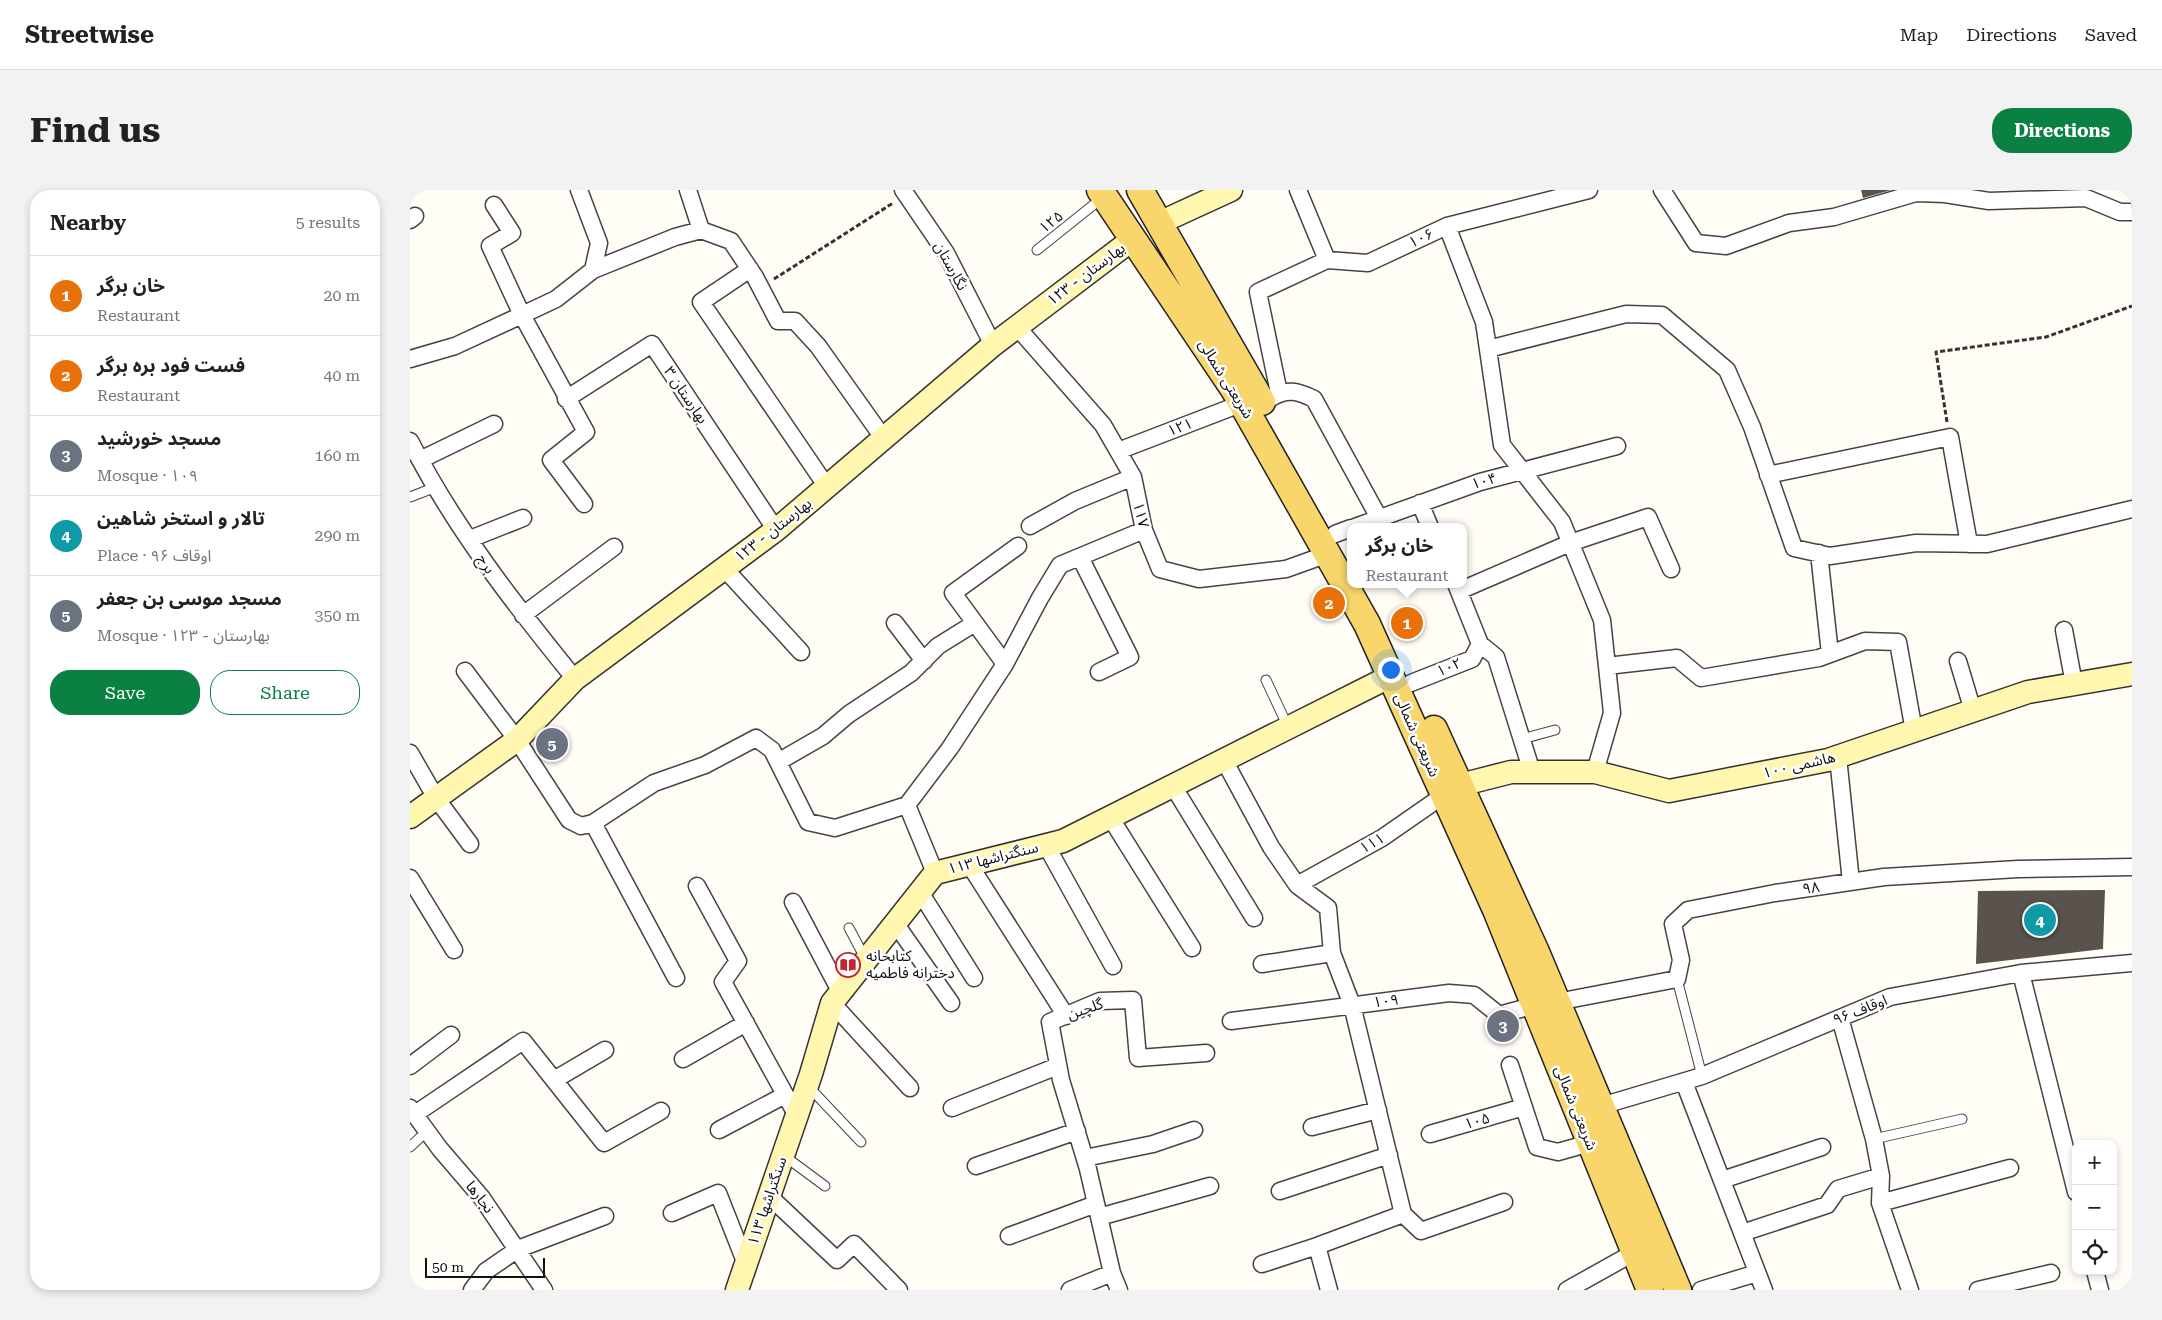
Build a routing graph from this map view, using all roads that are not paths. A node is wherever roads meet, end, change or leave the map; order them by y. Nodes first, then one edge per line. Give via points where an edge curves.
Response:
1 (579, 190) edge
2 (688, 190) edge
3 (1140, 190) edge
4 (1231, 190) edge
5 (1298, 190) edge
6 (1589, 190) edge
7 (1662, 190) edge
8 (905, 192) edge
9 (1102, 193) edge
10 (494, 205) dead end
11 (2132, 212) edge
12 (1159, 223) junction
13 (1447, 226) junction
14 (701, 230) junction
15 (1133, 239) junction
16 (1037, 250) dead end
17 (1326, 260) junction
18 (750, 269) junction
19 (593, 270) junction
20 (522, 315) junction
21 (1017, 327) junction
22 (993, 346) junction
23 (1488, 349) junction
24 (410, 358) edge
25 (566, 399) junction
26 (1261, 400) junction
27 (494, 424) dead end
28 (884, 439) junction
29 (410, 441) edge
30 (1617, 446) dead end
31 (1118, 450) junction
32 (420, 460) junction
33 (1523, 472) junction
34 (1768, 475) junction
35 (1133, 477) junction
36 (436, 487) junction
37 (827, 488) junction
38 (410, 497) edge
39 (1420, 503) junction
40 (584, 504) dead end
41 (2132, 510) edge
42 (523, 518) dead end
43 (1379, 518) junction
44 (1371, 523) edge
45 (1428, 523) edge
46 (1030, 526) dead end
47 (776, 530) junction
48 (1144, 530) junction
49 (470, 540) junction
50 (1344, 541) edge
51 (1570, 543) junction
52 (1970, 544) junction
53 (1018, 546) dead end
54 (614, 547) dead end
55 (1819, 553) junction
56 (1080, 557) junction
57 (724, 568) junction
58 (1671, 569) dead end
59 (1467, 584) edge
60 (1357, 588) edge
61 (1365, 588) edge
62 (1458, 588) edge
63 (523, 615) junction
64 (895, 623) dead end
65 (975, 623) junction
66 (2064, 630) dead end
67 (1480, 644) junction
68 (800, 652) dead end
69 (1830, 654) junction
70 (924, 661) junction
71 (1958, 662) dead end
72 (1005, 664) junction
73 (1607, 666) junction
74 (465, 671) dead end
75 (1099, 672) dead end
76 (2132, 674) edge
77 (574, 678) junction
78 (1401, 679) junction
79 (1266, 680) dead end
80 (2074, 684) junction
81 (1973, 711) junction
82 (1288, 728) junction
83 (1555, 730) dead end
84 (1914, 731) junction
85 (1522, 739) junction
86 (517, 740) junction
87 (410, 752) edge
88 (1838, 757) junction
89 (1224, 760) junction
90 (778, 762) junction
91 (1532, 772) junction
92 (1595, 772) junction
93 (1173, 786) junction
94 (1452, 790) junction
95 (436, 798) junction
96 (907, 805) junction
97 (410, 817) edge
98 (1110, 817) junction
99 (592, 823) junction
100 (470, 844) dead end
101 (1046, 845) junction
102 (969, 864) junction
103 (2132, 867) edge
104 (935, 873) junction
105 (410, 878) edge
106 (1851, 882) junction
107 (1297, 885) junction
108 (697, 886) dead end
109 (920, 892) junction
110 (793, 902) dead end
111 (1254, 918) dead end
112 (895, 923) junction
113 (849, 928) dead end
114 (1192, 948) dead end
115 (454, 950) dead end
116 (1332, 953) junction
117 (866, 960) junction
118 (2132, 963) edge
119 (1262, 964) dead end
120 (1113, 966) dead end
121 (2021, 973) junction
122 (676, 978) dead end
123 (974, 978) dead end
124 (1677, 979) junction
125 (836, 997) junction
126 (951, 1003) dead end
127 (1546, 1004) junction
128 (1352, 1005) junction
129 (1066, 1016) junction
130 (1840, 1018) junction
131 (1231, 1021) dead end
132 (746, 1023) junction
133 (451, 1035) dead end
134 (605, 1050) dead end
135 (1206, 1053) dead end
136 (683, 1059) dead end
137 (1510, 1065) dead end
138 (410, 1066) edge
139 (1058, 1066) junction
140 (1702, 1076) junction
141 (554, 1080) junction
142 (1684, 1082) junction
143 (807, 1085) junction
144 (910, 1088) dead end
145 (785, 1094) junction
146 (1601, 1106) junction
147 (1524, 1107) junction
148 (952, 1108) dead end
149 (1378, 1110) junction
150 (412, 1111) edge
151 (661, 1111) dead end
152 (797, 1116) junction
153 (1962, 1119) dead end
154 (1312, 1127) dead end
155 (719, 1130) dead end
156 (1194, 1130) dead end
157 (427, 1131) junction
158 (1077, 1131) junction
159 (1430, 1134) dead end
160 (1874, 1139) junction
161 (861, 1142) dead end
162 (1590, 1143) junction
163 (410, 1147) edge
164 (1822, 1147) dead end
165 (783, 1155) junction
166 (1389, 1155) junction
167 (1085, 1158) junction
168 (976, 1166) dead end
169 (2010, 1168) dead end
170 (1881, 1176) junction
171 (1722, 1180) junction
172 (2074, 1185) edge
173 (825, 1186) dead end
174 (1210, 1186) dead end
175 (1280, 1191) dead end
176 (769, 1196) junction
177 (1504, 1202) dead end
178 (1880, 1203) junction
179 (1098, 1210) junction
180 (672, 1213) dead end
181 (1403, 1214) junction
182 (606, 1216) dead end
183 (1742, 1233) junction
184 (1009, 1236) dead end
185 (1317, 1246) junction
186 (518, 1249) junction
187 (1635, 1252) junction
188 (746, 1264) junction
189 (1262, 1264) dead end
190 (1757, 1273) junction
191 (2051, 1273) dead end
192 (1112, 1274) junction
193 (2096, 1275) edge
194 (472, 1290) edge
195 (544, 1290) edge
196 (737, 1290) edge
197 (899, 1290) edge
198 (1070, 1290) edge
199 (1119, 1290) edge
200 (1330, 1290) edge
201 (1567, 1290) edge
202 (1650, 1290) edge
203 (1678, 1290) edge
204 (1701, 1290) edge
205 (1764, 1290) edge
206 (1910, 1290) edge
207 (1978, 1290) edge
208 (2100, 1290) edge

1 - 19 street via 599,243
2 - 14 street
3 - 12 main road, شریعتی شمالی
4 - 12 street
5 - 17 street
6 - 13 street, ۱۰۶
7 - 11 street via 1696,243 1726,246 1789,223 1834,217 1916,194 1945,194 1989,201 2086,198 2120,212
8 - 22 street, نگارستان via 946,253
9 - 15 main road, شریعتی شمالی
9 - 16 lane, ۱۲۵
10 - 20 street via 512,233 490,246
12 - 26 main road, شریعتی شمالی
13 - 17 street, ۱۰۶ via 1368,263
13 - 23 street via 1484,322
14 - 18 street via 731,241
14 - 19 street via 675,236
15 - 21 street, بهارستان - ۱۲۳
15 - 26 main road, شریعتی شمالی
17 - 26 street, ۱۰۶ via 1258,292
18 - 28 street via 778,321 796,321 818,346
18 - 37 street via 701,302
19 - 20 street via 556,299
20 - 24 street via 455,346
20 - 25 street
21 - 22 street, بهارستان - ۱۲۳
21 - 31 street, ۱۱۷ via 1103,424
22 - 28 street, بهارستان - ۱۲۳
23 - 33 street via 1502,445
23 - 34 street via 1626,314 1662,315 1727,370 1752,427
25 - 40 street via 586,432 551,460
25 - 47 street, بهارستان ۳ via 652,344
26 - 31 street, ۱۲۱
26 - 43 street via 1296,390 1314,399
26 - 50 main road, شریعتی شمالی
27 - 32 street
28 - 37 street, بهارستان - ۱۲۳
29 - 32 street, برج
30 - 33 street, ۱۰۴
31 - 35 street, ۱۱۷
32 - 36 street, برج
33 - 39 street, ۱۰۴ via 1480,482
33 - 51 street via 1562,522
34 - 52 street via 1950,437
34 - 55 street via 1794,548
35 - 46 street via 1075,501
35 - 48 street, ۱۱۷
36 - 38 lane
36 - 49 street, برج
37 - 47 street, بهارستان - ۱۲۳
39 - 43 street, ۱۰۴
39 - 45 street
41 - 52 street via 1987,544
42 - 49 street
43 - 44 street, ۱۰۴
47 - 57 street, بهارستان - ۱۲۳
48 - 50 street, ۱۱۷ via 1160,569 1199,579 1286,569
48 - 56 street
49 - 63 street, برج
51 - 58 street via 1648,517
51 - 59 street
51 - 73 street via 1602,620
52 - 55 street via 1916,543 1830,556
53 - 65 street via 953,593
54 - 63 street
55 - 69 street
56 - 72 street via 1060,565
56 - 75 street via 1130,657
57 - 68 street
57 - 77 street, بهارستان - ۱۲۳
60 - 78 main road, شریعتی شمالی via 1367,624
61 - 78 main road, شریعتی شمالی
62 - 67 street
63 - 77 street, برج
64 - 70 street
65 - 70 street via 938,646
65 - 72 street
66 - 80 street
67 - 78 street, ۱۰۲ via 1472,658
67 - 85 street via 1496,657
69 - 73 street via 1702,678 1677,658
69 - 84 street via 1866,641 1898,642
70 - 90 street via 823,736
71 - 81 street
72 - 96 street via 950,748
73 - 92 street via 1612,713
74 - 86 street
76 - 80 street, هاشمی ۱۰۰
77 - 86 street, بهارستان - ۱۲۳
78 - 82 street, سنگتراشها ۱۱۳
78 - 94 main road, شریعتی شمالی
79 - 82 lane
80 - 81 street, هاشمی ۱۰۰ via 2028,692
81 - 84 street, هاشمی ۱۰۰
82 - 89 street, سنگتراشها ۱۱۳
83 - 85 lane
84 - 88 street, هاشمی ۱۰۰
85 - 91 street
86 - 95 street, بهارستان - ۱۲۳
86 - 99 street via 569,820 581,826
87 - 95 street
88 - 92 street, هاشمی ۱۰۰ via 1669,792
88 - 106 street
89 - 93 street, سنگتراشها ۱۱۳
89 - 107 street
90 - 96 street via 808,822 835,828
90 - 99 street via 772,750 756,738 705,765 654,783
91 - 92 street, هاشمی ۱۰۰
91 - 94 street, هاشمی ۱۰۰ via 1511,772
93 - 98 street, سنگتراشها ۱۱۳
93 - 111 street
94 - 107 street, ۱۱۱ via 1382,838
94 - 127 main road, شریعتی شمالی
95 - 97 street, بهارستان - ۱۲۳
95 - 100 street
96 - 104 street
98 - 101 street, سنگتراشها ۱۱۳ via 1062,841
98 - 114 street
99 - 122 street
101 - 102 street, سنگتراشها ۱۱۳
101 - 120 street
102 - 104 street, سنگتراشها ۱۱۳
102 - 129 street
103 - 106 street, ۹۸ via 2018,869
104 - 109 street, سنگتراشها ۱۱۳
105 - 115 street
106 - 124 street, ۹۸ via 1688,910 1674,924 1681,960
107 - 116 street via 1328,908
108 - 132 street via 738,961 723,982
109 - 112 street, سنگتراشها ۱۱۳
109 - 123 street
110 - 125 street
112 - 117 street, سنگتراشها ۱۱۳
112 - 126 street
113 - 117 lane
116 - 119 street
116 - 128 street
117 - 125 street, سنگتراشها ۱۱۳
118 - 121 street, اوقاف ۹۶
121 - 130 street, اوقاف ۹۶ via 1890,997
121 - 172 street
124 - 127 street
124 - 140 lane
125 - 143 street, سنگتراشها ۱۱۳
125 - 144 street
127 - 128 street, ۱۰۹ via 1499,1015 1474,996 1449,993
127 - 146 main road, شریعتی شمالی
127 - 162 main road, شریعتی شمالی
128 - 131 street, ۱۰۹
128 - 149 street
129 - 135 street, گلچین via 1100,1001 1133,1000 1138,1058
129 - 139 street, گلچین via 1050,1022
130 - 140 street, اوقاف ۹۶
130 - 160 street
132 - 136 street
132 - 145 street
133 - 138 street
134 - 141 street
137 - 147 street
139 - 148 street
139 - 158 street, گلچین
140 - 142 street, اوقاف ۹۶
141 - 150 street via 523,1040
141 - 151 street via 604,1143
142 - 146 street, اوقاف ۹۶
142 - 171 street
143 - 152 street, سنگتراشها ۱۱۳
143 - 161 lane
145 - 152 street
145 - 155 street
146 - 203 main road, شریعتی شمالی
147 - 159 street, ۱۰۵
147 - 162 street via 1537,1147 1558,1152
149 - 154 street
149 - 166 street
150 - 157 street, نجارها
152 - 165 street, سنگتراشها ۱۱۳
153 - 160 lane
156 - 167 street via 1153,1144
157 - 163 lane
157 - 186 street, نجارها via 482,1198
158 - 167 street, گلچین
158 - 168 street
160 - 170 street
162 - 187 main road, شریعتی شمالی
164 - 171 street
165 - 173 lane
165 - 176 street, سنگتراشها ۱۱۳
166 - 175 street
166 - 181 street
167 - 179 street, گلچین
169 - 178 street
170 - 178 street
170 - 183 street via 1838,1189 1827,1205
171 - 183 street
174 - 179 street
176 - 188 street, سنگتراشها ۱۱۳
176 - 197 street via 837,1260 854,1244
177 - 181 street via 1421,1231
178 - 206 street
179 - 184 street
179 - 192 street, گلچین
180 - 188 street via 718,1193
181 - 185 street
182 - 186 street
183 - 190 street
185 - 189 street
185 - 200 street
186 - 194 street via 486,1271
186 - 195 street, نجارها
187 - 201 street
187 - 202 main road, شریعتی شمالی
188 - 196 street, سنگتراشها ۱۱۳
190 - 204 street
190 - 205 street
191 - 207 street
192 - 198 street
192 - 199 street, گلچین
193 - 208 street

